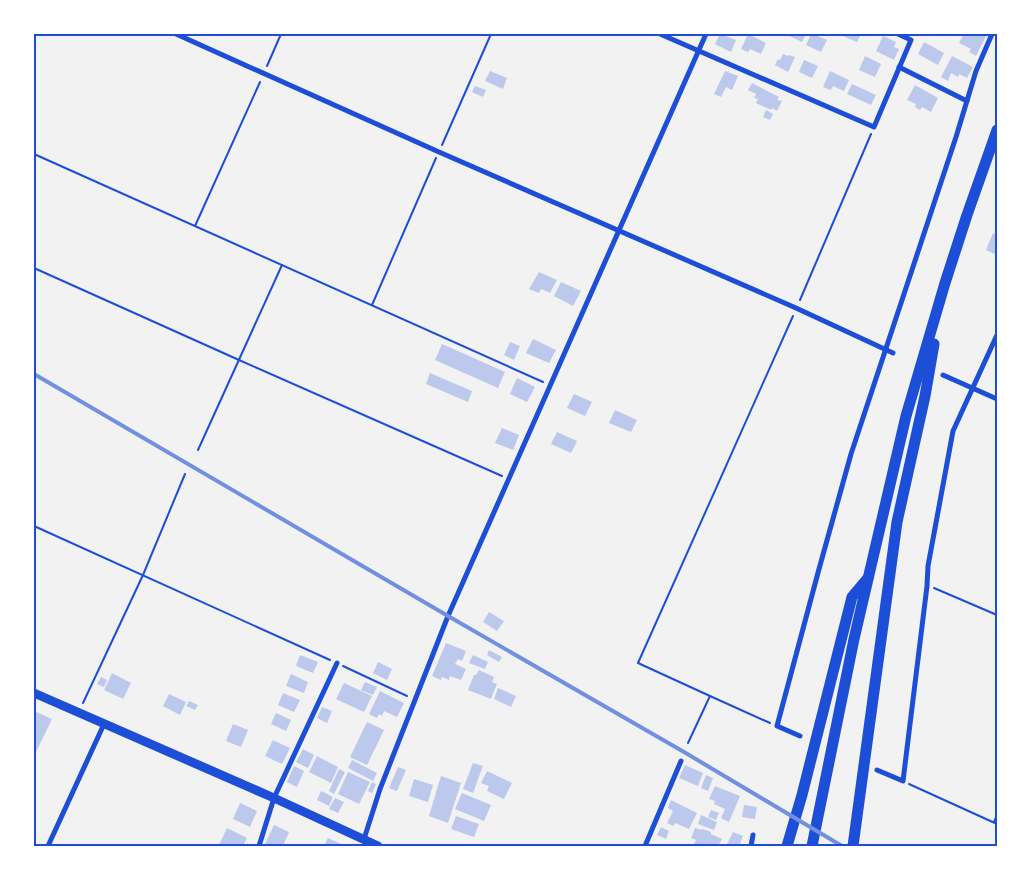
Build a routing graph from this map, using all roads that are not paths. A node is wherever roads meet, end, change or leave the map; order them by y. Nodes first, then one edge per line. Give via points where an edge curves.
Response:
1 (176, 34) edge
2 (660, 34) edge
3 (706, 34) edge
4 (898, 34) edge
5 (914, 34) edge
6 (992, 34) edge
7 (911, 40) junction
8 (699, 50) junction
9 (899, 67) junction
10 (967, 101) junction
11 (997, 130) edge
12 (618, 230) junction
13 (945, 283) junction
14 (997, 336) edge
15 (885, 350) junction
16 (893, 353) dead end
17 (943, 375) dead end
18 (973, 389) junction
19 (997, 399) edge
20 (869, 576) junction
21 (337, 663) road end
22 (34, 693) edge
23 (104, 724) junction
24 (800, 736) dead end
25 (681, 761) dead end
26 (877, 770) dead end
27 (274, 798) junction
28 (753, 836) dead end
29 (364, 839) junction
30 (788, 843) edge
31 (48, 846) edge
32 (259, 846) edge
33 (378, 846) edge
34 (645, 846) edge
35 (751, 846) edge
36 (812, 846) edge
37 (853, 846) edge

1 - 12 street
2 - 8 street
3 - 8 street
4 - 7 street
5 - 7 street
6 - 10 street
7 - 9 street
8 - 9 street via 874,128
8 - 12 street
9 - 10 street
10 - 15 street
11 - 13 highway
12 - 15 street
12 - 29 street via 448,616 380,789
13 - 20 highway via 906,416
13 - 37 highway via 925,396 897,522
14 - 18 street
15 - 16 street
15 - 24 street via 848,463 777,726
17 - 18 street
18 - 19 street
18 - 26 street via 953,432 928,566 903,781
20 - 30 highway via 852,597
20 - 36 highway
21 - 27 street
22 - 23 main road
23 - 27 main road
23 - 31 street
25 - 34 street
27 - 29 main road
27 - 32 street
28 - 35 street
29 - 33 main road

